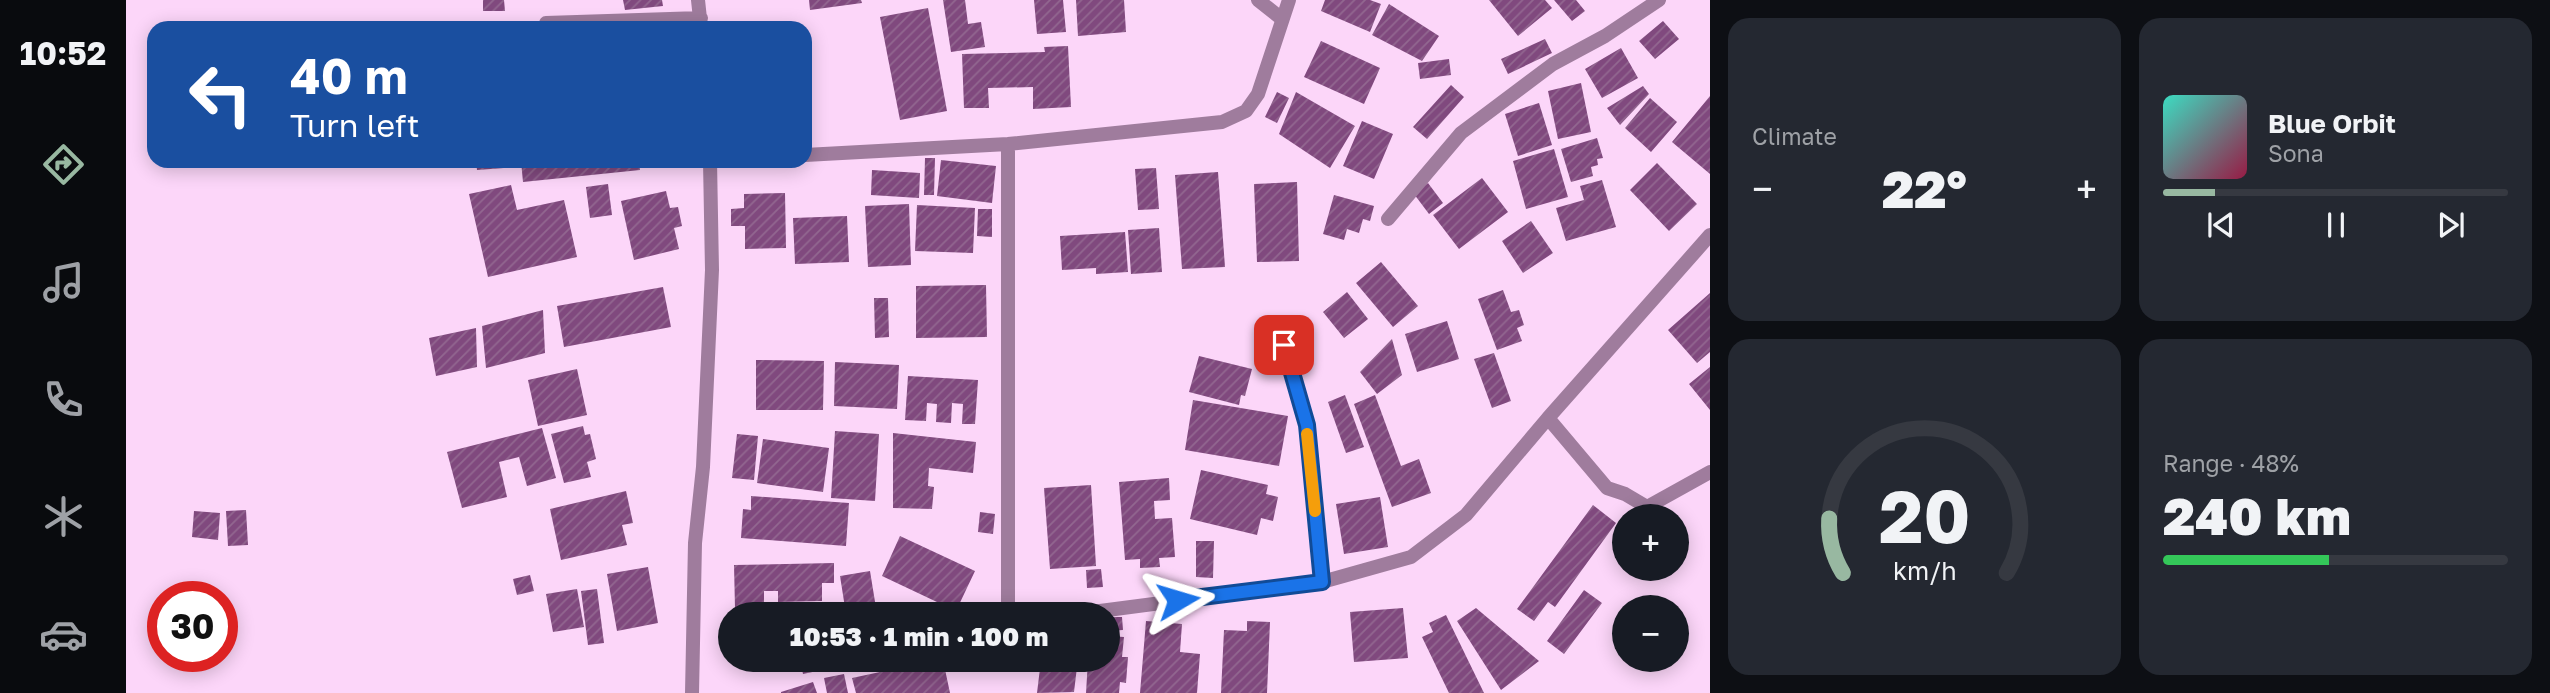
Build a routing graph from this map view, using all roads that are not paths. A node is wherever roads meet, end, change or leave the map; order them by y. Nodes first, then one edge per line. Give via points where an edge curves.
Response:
1 (698, 0) edge
2 (1258, 0) edge
3 (1289, 0) edge
4 (1659, 0) edge
5 (1282, 19) junction
6 (701, 21) edge
7 (1008, 144) junction
8 (812, 155) edge
9 (710, 168) edge
10 (1388, 219) dead end
11 (1710, 235) edge
12 (1284, 345) dead end
13 (1548, 418) junction
14 (1710, 472) edge
15 (1322, 582) junction
16 (1008, 602) edge
17 (1120, 608) edge
18 (692, 693) edge

1 - 6 street
2 - 5 street
3 - 5 street
4 - 10 street via 1553,64 1461,133
5 - 7 street via 1258,94 1246,111 1222,122
7 - 8 street
7 - 16 street
9 - 18 street via 712,271 695,542
11 - 13 street
12 - 15 street via 1307,425
13 - 14 street via 1606,488 1647,507
13 - 15 street via 1466,515 1411,557
15 - 17 street

